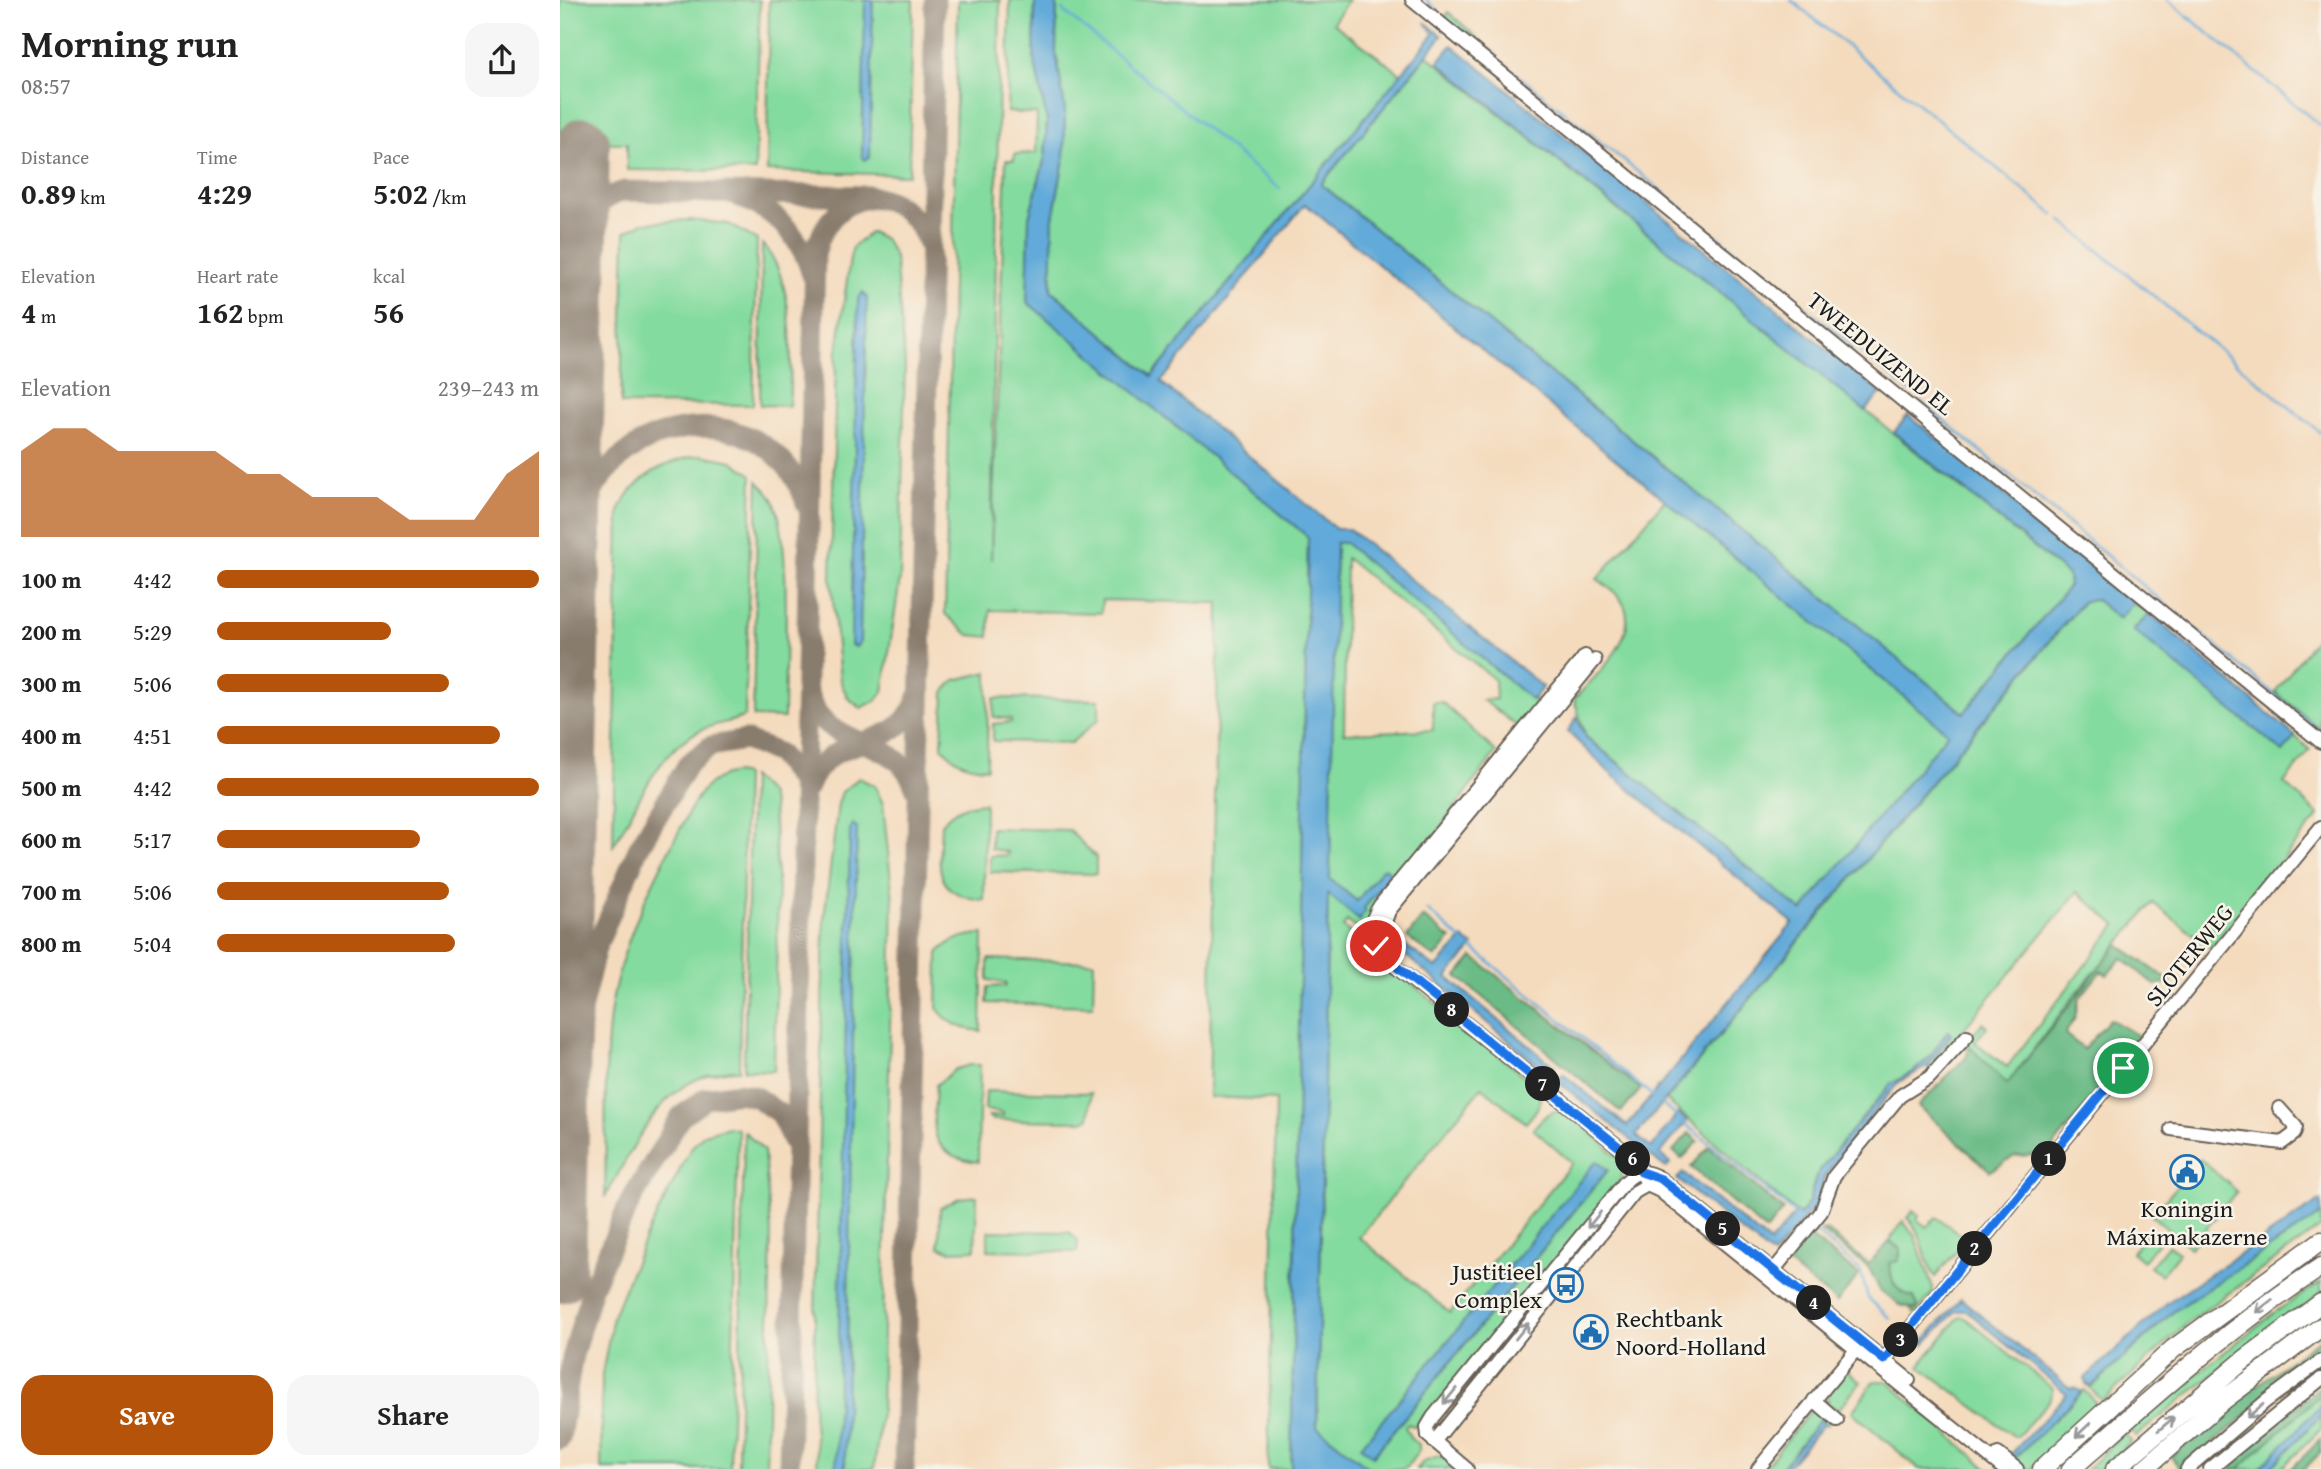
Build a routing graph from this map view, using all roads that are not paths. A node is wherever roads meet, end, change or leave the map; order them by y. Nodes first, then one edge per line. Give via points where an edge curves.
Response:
1 (1412, 0) edge
2 (1590, 658) dead end
3 (2321, 742) edge
4 (2321, 827) edge
5 (1967, 1035) dead end
6 (2279, 1108) dead end
7 (2171, 1129) dead end
8 (1641, 1172) junction
9 (1647, 1185) junction
10 (2321, 1241) edge
11 (2321, 1267) edge
12 (1770, 1275) junction
13 (2321, 1303) edge
14 (2321, 1327) edge
15 (1858, 1347) junction
16 (2321, 1361) edge
17 (1880, 1364) junction
18 (2321, 1379) edge
19 (1814, 1400) junction
20 (1837, 1420) dead end
21 (1434, 1442) junction
22 (1982, 1446) junction
23 (1467, 1469) edge
24 (1758, 1469) edge
25 (2004, 1469) edge
26 (2017, 1469) edge
27 (2042, 1469) edge
28 (2071, 1469) edge
29 (2115, 1469) edge
30 (2144, 1469) edge
31 (2190, 1469) edge
32 (2210, 1469) edge

1 - 3 street, TWEEDUIZEND EL
2 - 8 street via 1375,912 1371,932 1376,946 1396,964 1629,1155
4 - 17 street, SLOTERWEG
5 - 12 street via 1930,1077 1900,1096 1835,1176 1821,1212
6 - 7 street via 2296,1127 2294,1135 2282,1143
8 - 9 street
8 - 12 street via 1661,1179
8 -> 21 street via 1625,1182 1433,1417 1427,1427
9 - 12 street
21 -> 9 street via 1635,1192
10 -> 27 highway via 2228,1306 2127,1389
11 -> 28 highway via 2199,1357
12 - 15 street
29 -> 13 highway via 2244,1360
14 - 30 highway via 2225,1399
15 - 17 street
15 - 19 street
16 -> 31 street via 2265,1402
17 - 22 street
18 - 32 street
19 - 20 street
19 - 24 street
21 - 23 street
22 - 25 street
22 - 26 street

